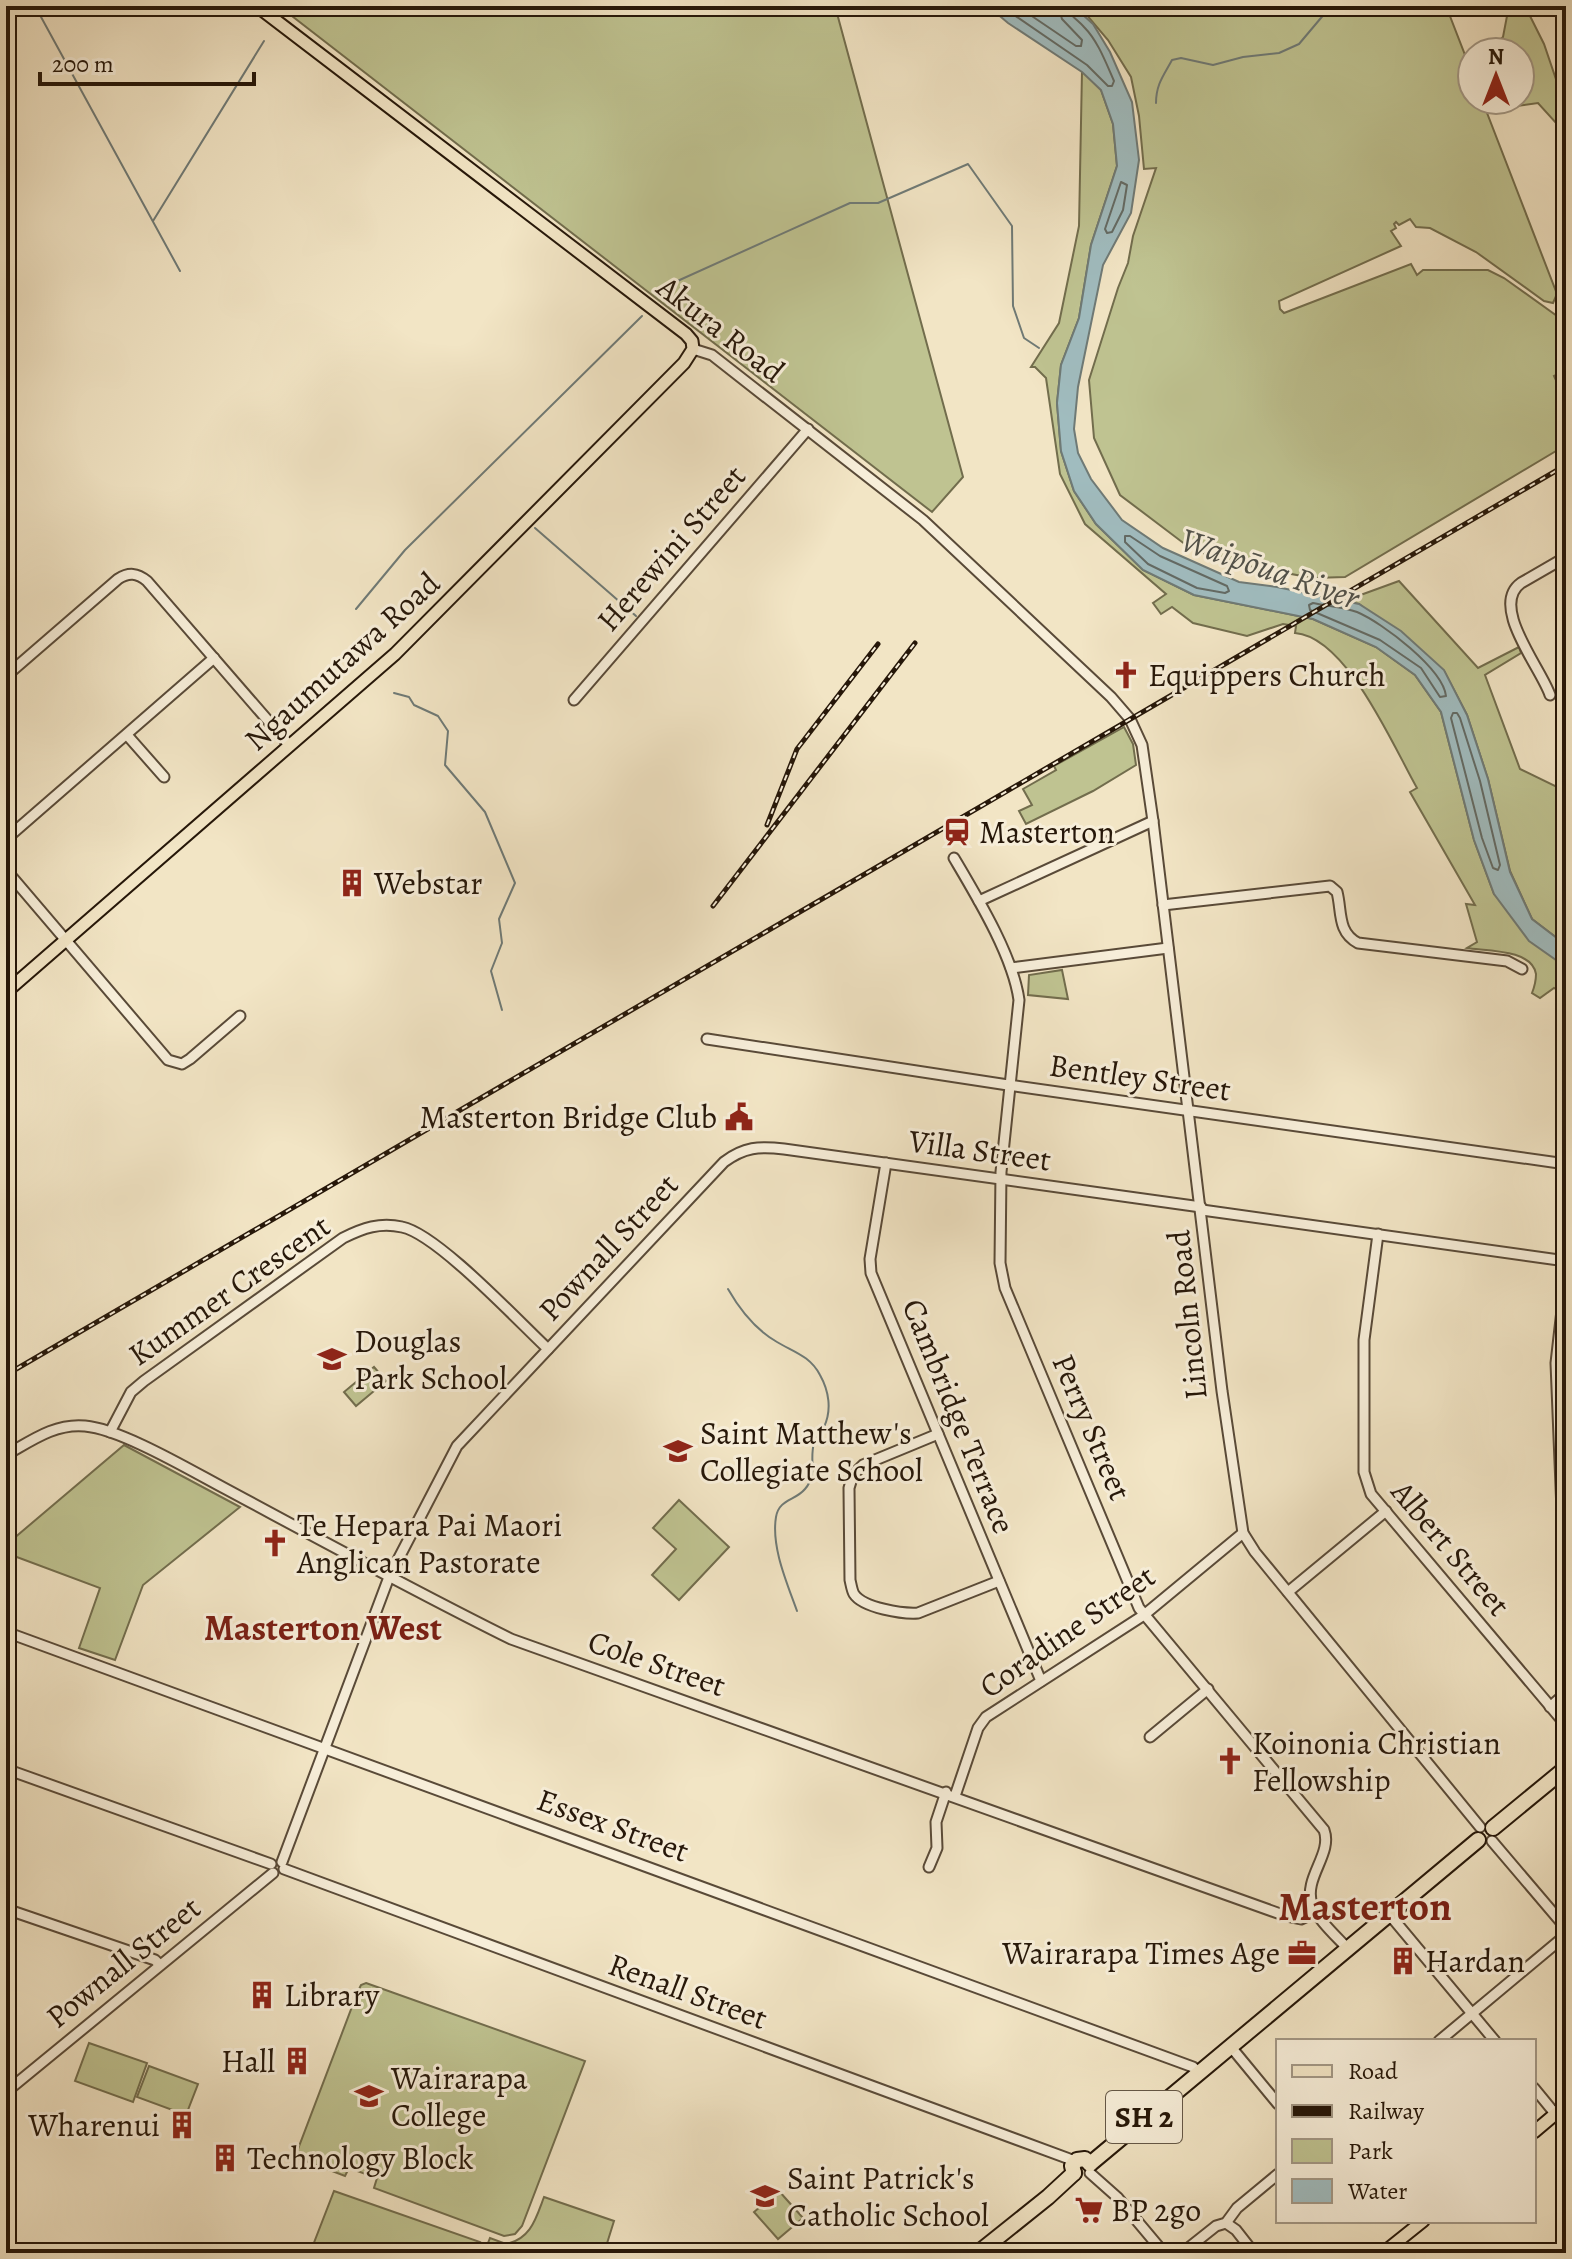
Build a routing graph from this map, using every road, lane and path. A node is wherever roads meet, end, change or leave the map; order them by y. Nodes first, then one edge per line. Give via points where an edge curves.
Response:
1 (257, 6) edge
2 (693, 349) junction
3 (808, 429) junction
4 (1566, 557) edge
5 (214, 658) junction
6 (6, 676) edge
7 (1550, 695) dead end
8 (574, 700) dead end
9 (1130, 719) joint
10 (127, 735) junction
11 (290, 746) junction
12 (164, 777) dead end
13 (1153, 821) junction
14 (6, 839) edge
15 (954, 858) dead end
16 (6, 870) edge
17 (979, 901) junction
18 (1163, 905) junction
19 (66, 942) junction
20 (1168, 948) junction
21 (1011, 968) junction
22 (1522, 969) dead end
23 (6, 992) edge
24 (240, 1016) dead end
25 (707, 1039) dead end
26 (1008, 1085) junction
27 (1189, 1110) junction
28 (751, 1147) joint
29 (886, 1163) junction
30 (1566, 1164) edge
31 (1001, 1179) junction
32 (1202, 1208) junction
33 (1378, 1234) junction
34 (1566, 1261) edge
35 (1566, 1275) edge
36 (548, 1349) junction
37 (110, 1432) junction
38 (938, 1434) junction
39 (6, 1455) edge
40 (1386, 1511) junction
41 (1243, 1533) junction
42 (389, 1577) junction
43 (999, 1581) junction
44 (1288, 1592) junction
45 (1566, 1609) edge
46 (1144, 1615) junction
47 (6, 1632) edge
48 (1041, 1681) junction
49 (1208, 1689) junction
50 (1566, 1693) edge
51 (1550, 1707) junction
52 (1566, 1725) edge
53 (1150, 1737) dead end
54 (325, 1748) junction
55 (1566, 1768) edge
56 (6, 1769) edge
57 (950, 1794) junction
58 (1486, 1834) junction
59 (283, 1866) junction
60 (929, 1867) dead end
61 (272, 1869) junction
62 (6, 1909) edge
63 (1316, 1912) junction
64 (1389, 1914) junction
65 (1566, 1928) edge
66 (1566, 1935) edge
67 (1347, 1948) junction
68 (160, 1965) junction
69 (1472, 2013) junction
70 (1441, 2039) edge
71 (1493, 2039) edge
72 (1231, 2047) junction
73 (1199, 2073) junction
74 (1536, 2090) edge
75 (6, 2092) edge
76 (1276, 2102) edge
77 (1566, 2105) edge
78 (1555, 2114) junction
79 (1566, 2127) edge
80 (1536, 2130) edge
81 (1082, 2168) junction
82 (1276, 2176) edge
83 (1226, 2223) junction
84 (1420, 2223) edge
85 (978, 2253) edge
86 (1164, 2253) edge
87 (1182, 2253) edge
88 (1254, 2253) edge
89 (1383, 2253) edge

1 - 2 main road, Akura Road via 686,334
2 - 3 street, Akura Road via 712,355
2 - 11 main road, Ngaumutawa Road via 418,632
3 - 8 street, Herewini Street
3 - 9 street, Akura Road via 947,541
4 - 7 street via 1521,583 1511,596 1513,624
5 - 6 street via 147,581 128,574
5 - 10 street
5 - 11 street
9 - 13 street, Lincoln Road via 1142,745
10 - 12 street
10 - 14 street
11 - 19 main road, Ngaumutawa Road
13 - 17 street
13 - 18 street, Lincoln Road
15 - 17 street, Perry Street
16 - 19 street
17 - 21 street, Perry Street
18 - 20 street, Lincoln Road
18 - 22 street via 1330,886 1337,892 1344,931 1358,943 1507,961
19 - 23 main road, Ngaumutawa Road
19 - 24 street via 175,1063 190,1059
20 - 21 street
20 - 27 street, Lincoln Road
21 - 26 street, Perry Street via 1019,1000
25 - 26 street, Bentley Street
26 - 27 street, Bentley Street
26 - 31 street, Perry Street
27 - 30 street, Bentley Street
27 - 32 street, Lincoln Road
28 - 29 street, Villa Street
28 - 36 street, Pownall Street via 724,1162
29 - 31 street, Villa Street
29 - 38 street, Cambridge Terrace via 871,1273
31 - 32 street, Villa Street
31 - 46 street, Perry Street via 1000,1263 1005,1288
32 - 33 street, Villa Street
32 - 41 street, Lincoln Road
33 - 34 street, Villa Street
33 - 40 street, Albert Street via 1364,1340 1364,1472 1371,1494
35 - 45 street via 1556,1363
36 - 37 street, Kummer Crescent via 422,1234 391,1225 365,1227 144,1381 131,1392
36 - 42 street, Pownall Street via 457,1446
37 - 39 street, Cole Street via 69,1425
37 - 42 street, Cole Street
38 - 43 street, Cambridge Terrace
38 - 43 street via 863,1465 853,1475 853,1593 861,1602 906,1614
40 - 44 street
40 - 51 street, Albert Street
41 - 44 street, Lincoln Road
41 - 46 street, Coradine Street
42 - 54 street, Pownall Street
42 - 57 street, Cole Street via 511,1639
43 - 48 street, Cambridge Terrace
44 - 58 street, Lincoln Road
46 - 48 street, Coradine Street
46 - 49 street, Perry Street
47 - 54 street, Essex Street
48 - 57 street, Coradine Street via 986,1717
49 - 53 street
49 - 63 street, Perry Street via 1324,1830 1326,1841 1310,1892
50 - 51 street
51 - 52 street, Albert Street
54 - 59 street, Pownall Street
54 - 73 street, Essex Street
55 - 58 highway, SH 2
56 - 61 street
57 - 60 street, Coradine Street via 937,1817 937,1845
57 - 63 street, Cole Street via 1286,1916 1301,1919
58 - 64 highway, SH 2
58 - 65 street, Lincoln Road
59 - 61 street via 276,1860
59 - 81 street, Renall Street
61 - 68 street, Pownall Street
62 - 68 street
63 - 67 street
64 - 67 highway, SH 2
64 - 69 street
66 - 69 street
67 - 72 highway, SH 2
68 - 75 street, Pownall Street
69 - 70 street
69 - 71 street
72 - 73 highway, SH 2
72 - 76 street
73 - 81 highway, SH 2
74 - 78 street
77 - 78 main road
78 - 79 street
78 - 80 main road
81 - 85 highway, SH 2
81 - 86 street, Renall Street via 1117,2197
82 - 83 street
83 - 87 street
83 - 88 street
84 - 89 main road

